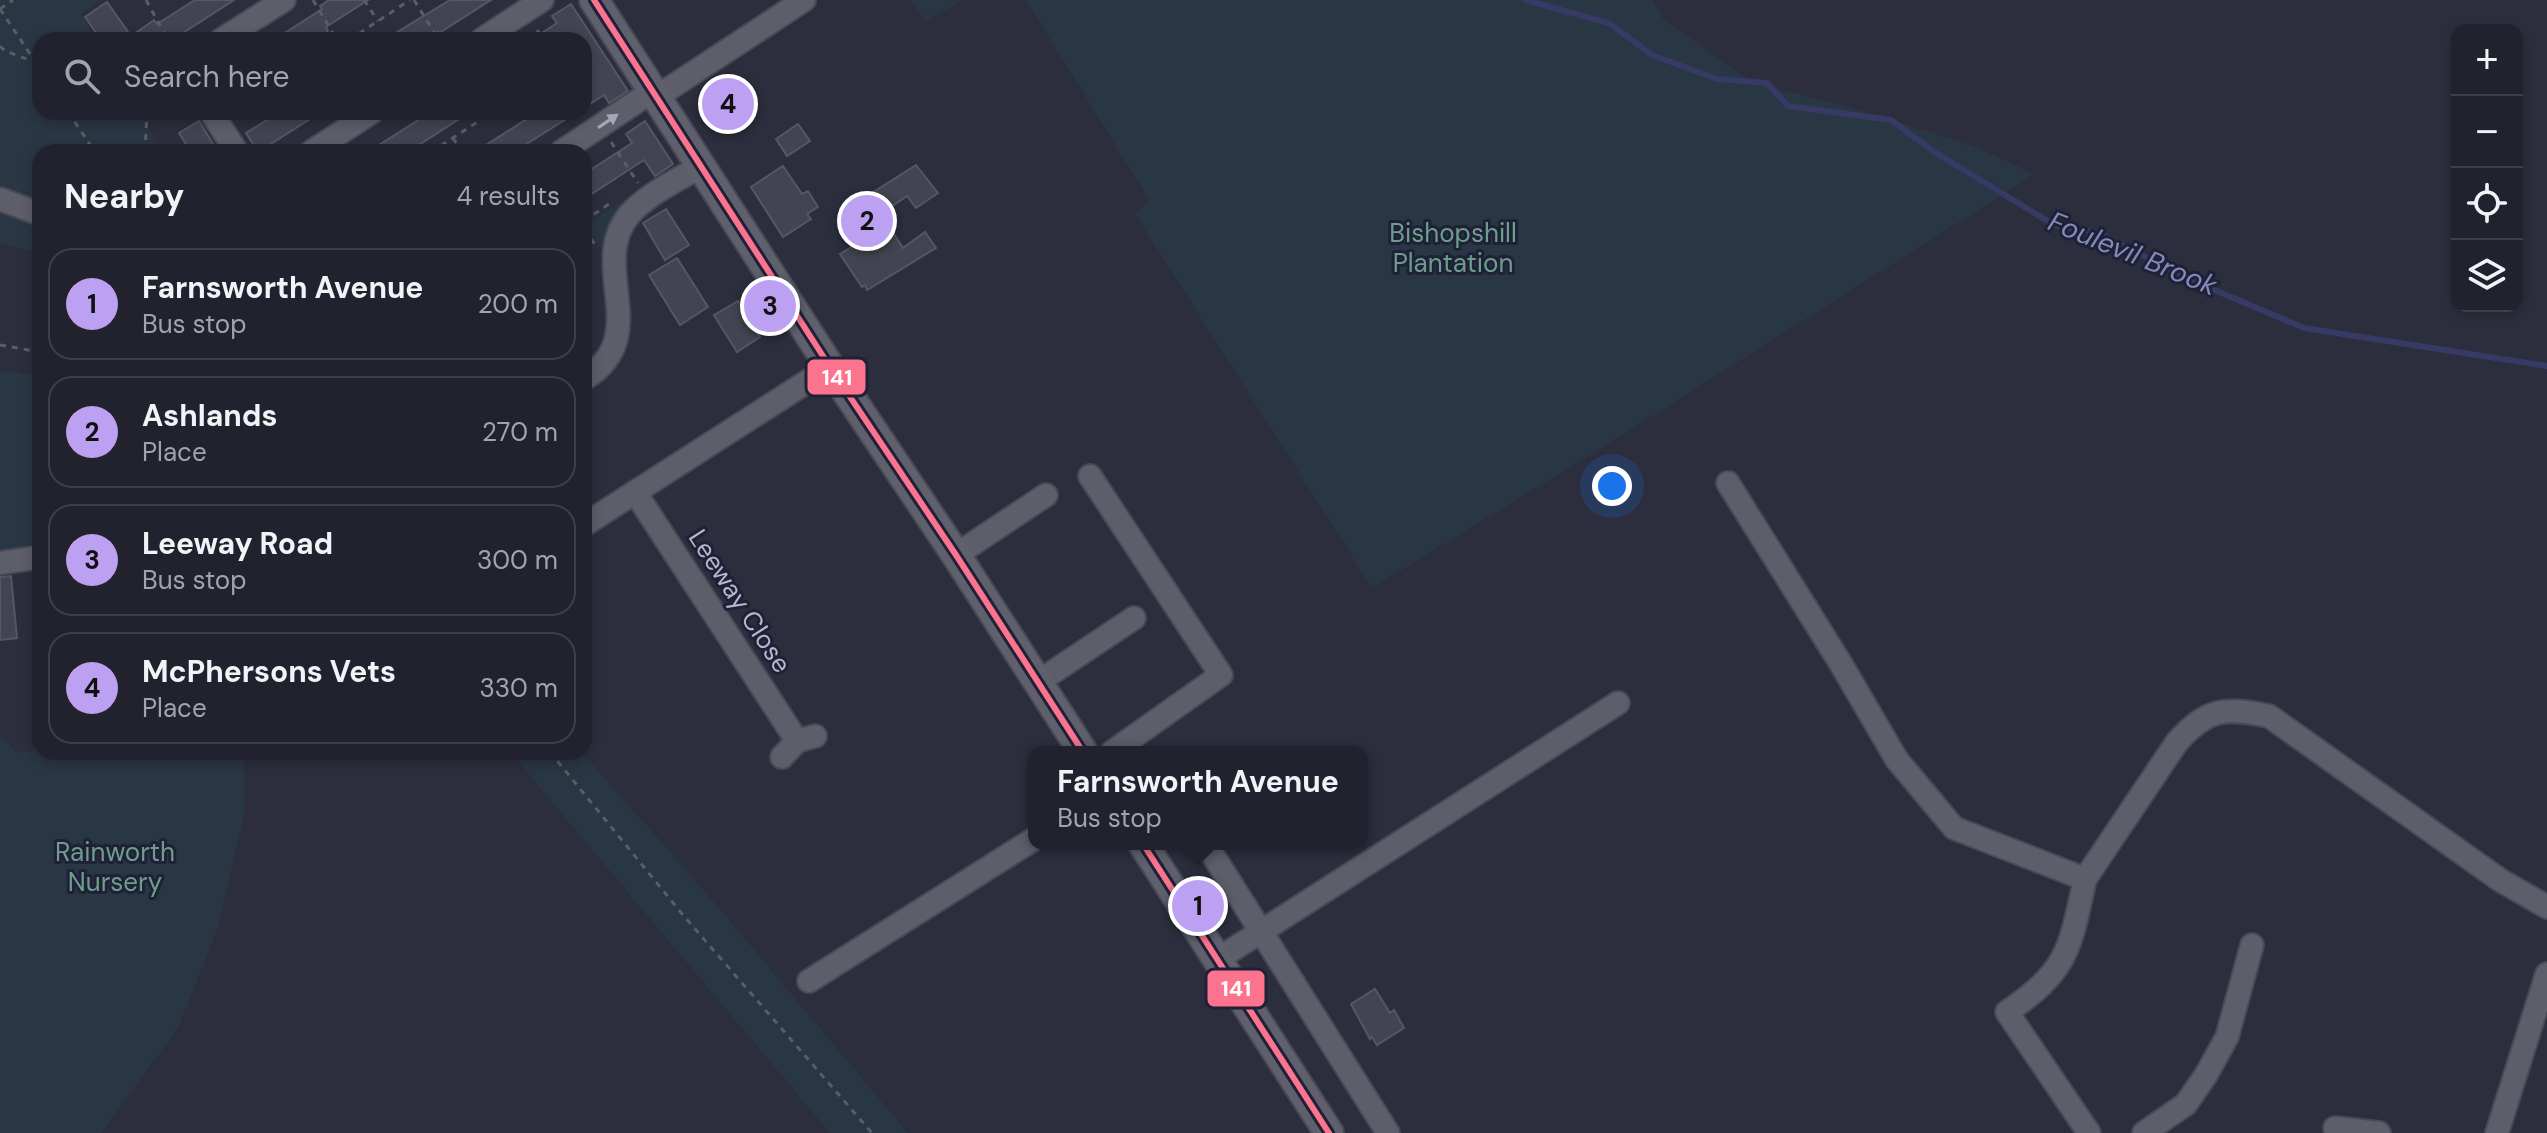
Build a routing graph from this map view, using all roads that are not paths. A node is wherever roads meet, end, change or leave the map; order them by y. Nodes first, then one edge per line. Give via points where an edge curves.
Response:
1 (284, 0) edge
2 (542, 0) edge
3 (594, 0) edge
4 (804, 0) edge
5 (234, 32) edge
6 (493, 32) edge
7 (656, 93) junction
8 (216, 120) edge
9 (360, 120) edge
10 (232, 144) edge
11 (323, 144) edge
12 (573, 144) edge
13 (701, 166) junction
14 (0, 199) edge
15 (32, 211) edge
16 (830, 367) junction
17 (592, 372) edge
18 (1090, 476) dead end
19 (1728, 483) dead end
20 (635, 492) junction
21 (1046, 495) dead end
22 (592, 520) edge
23 (956, 555) junction
24 (32, 558) edge
25 (0, 563) edge
26 (1134, 618) dead end
27 (1038, 682) junction
28 (1618, 703) dead end
29 (798, 744) dead end
30 (1079, 746) edge
31 (1120, 746) edge
32 (1028, 843) edge
33 (1147, 850) edge
34 (1210, 850) edge
35 (2085, 879) junction
36 (2547, 907) edge
37 (1261, 931) junction
38 (2252, 945) dead end
39 (1218, 959) junction
40 (2547, 974) edge
41 (809, 981) dead end
42 (2335, 1128) dead end
43 (1329, 1133) edge
44 (1388, 1133) edge
45 (2089, 1133) edge
46 (2144, 1133) edge
47 (2379, 1133) edge
48 (2497, 1133) edge

1 - 5 street
2 - 6 street
3 - 7 main road
4 - 7 street
12 -> 7 street
7 - 13 main road
8 - 10 street
9 - 11 street
13 - 16 main road
13 - 17 street via 648,199 620,233 614,348
14 - 15 street
16 - 20 street
16 - 23 main road
18 - 31 street via 1221,675
19 - 35 street via 1897,760 1954,828
20 - 22 street
20 - 29 street, Leeway Close
21 - 23 street
23 - 27 main road
24 - 25 street
26 - 27 street
27 - 30 main road
28 - 37 street
32 - 41 street
33 - 39 main road
34 - 37 street
35 - 36 street via 2185,733 2214,711 2240,710 2269,716 2500,880
35 - 45 street via 2072,941 2057,970 2007,1012
37 - 39 street
37 - 44 street
38 - 46 street via 2227,1037 2206,1075 2186,1104
39 - 43 main road
40 - 48 street
42 - 47 street

